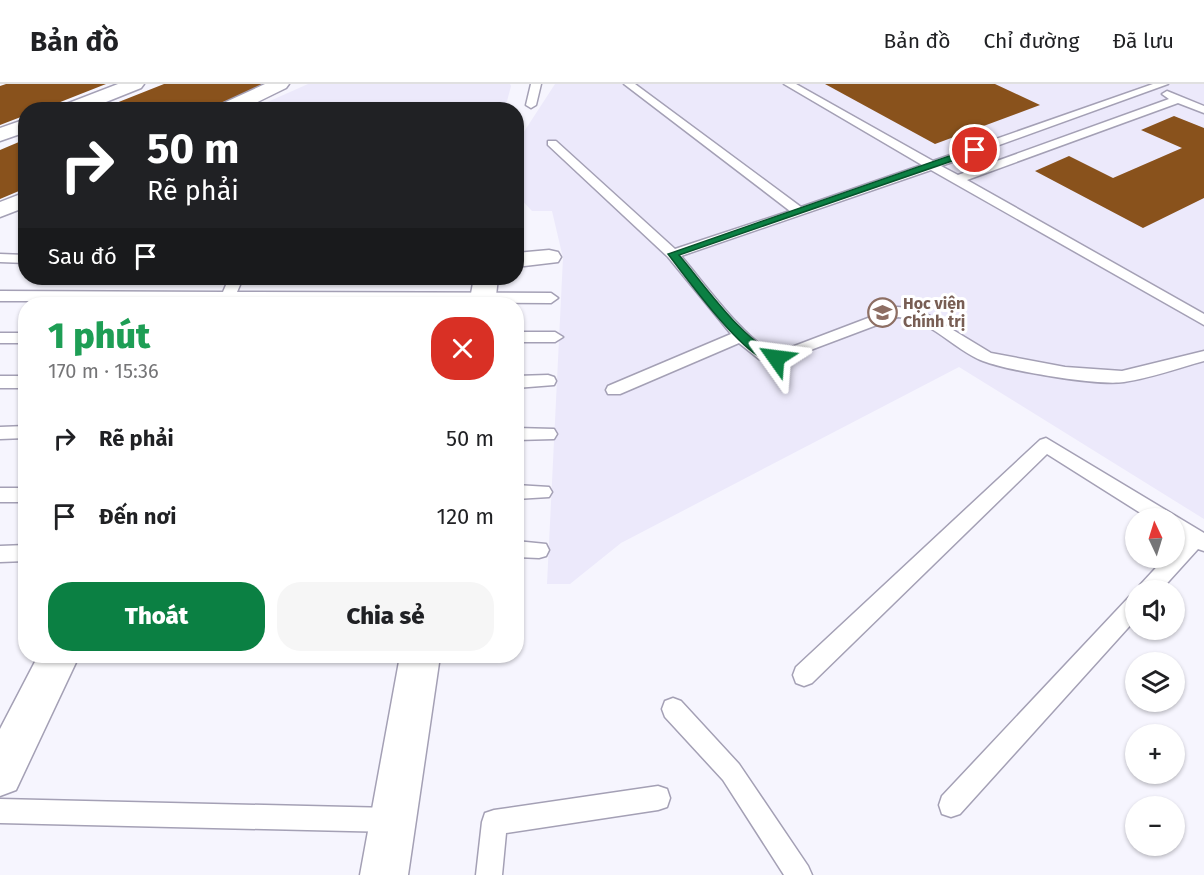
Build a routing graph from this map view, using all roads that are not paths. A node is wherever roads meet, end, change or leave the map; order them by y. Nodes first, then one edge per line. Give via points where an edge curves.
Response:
1 (135, 84) edge
2 (280, 84) edge
3 (536, 84) edge
4 (629, 84) edge
5 (789, 84) edge
6 (1125, 84) edge
7 (1153, 88) edge
8 (1178, 99) junction
9 (89, 102) edge
10 (241, 102) edge
11 (531, 105) dead end
12 (1204, 110) edge
13 (18, 128) edge
14 (0, 135) edge
15 (552, 143) dead end
16 (933, 165) junction
17 (958, 179) junction
18 (18, 202) edge
19 (0, 210) edge
20 (799, 212) junction
21 (673, 254) junction
22 (549, 256) dead end
23 (0, 258) edge
24 (18, 259) edge
25 (524, 259) edge
26 (484, 293) edge
27 (0, 296) edge
28 (45, 297) edge
29 (356, 297) edge
30 (551, 298) dead end
31 (1204, 320) edge
32 (741, 336) junction
33 (524, 337) edge
34 (0, 338) edge
35 (18, 338) edge
36 (555, 338) dead end
37 (1204, 356) edge
38 (524, 381) edge
39 (548, 381) dead end
40 (0, 382) edge
41 (18, 382) edge
42 (614, 390) dead end
43 (18, 432) edge
44 (0, 433) edge
45 (524, 434) edge
46 (548, 434) dead end
47 (524, 492) edge
48 (543, 492) dead end
49 (0, 495) edge
50 (18, 495) edge
51 (1148, 508) edge
52 (1185, 531) edge
53 (1200, 540) edge
54 (524, 549) edge
55 (539, 550) dead end
56 (18, 553) edge
57 (0, 554) edge
58 (1158, 580) edge
59 (1125, 616) edge
60 (54, 663) edge
61 (419, 663) edge
62 (804, 675) dead end
63 (673, 709) dead end
64 (4, 761) edge
65 (658, 798) dead end
66 (951, 805) dead end
67 (0, 811) edge
68 (392, 820) junction
69 (384, 875) edge
70 (489, 875) edge
71 (799, 875) edge

1 - 9 street
2 - 10 street
3 - 11 lane
4 - 20 lane
5 - 16 lane
6 - 7 lane
7 - 8 lane
7 - 16 lane
8 - 12 lane
8 - 17 lane
13 - 14 street
15 - 21 lane
16 - 17 lane
16 - 20 lane
17 - 31 lane
18 - 19 street
20 - 21 lane
21 - 32 lane
22 - 25 street
23 - 24 lane
26 - 29 lane
26 - 30 lane
27 - 28 lane
32 - 37 lane via 764,355 776,358 897,312 925,319 987,357 1065,373 1122,377
32 - 42 lane
33 - 36 lane
34 - 35 lane
38 - 39 lane
40 - 41 lane
43 - 44 lane
45 - 46 lane
47 - 48 lane
49 - 50 lane
51 - 62 lane via 1046,445
52 - 53 lane
53 - 58 lane
54 - 55 lane
56 - 57 lane
59 - 66 lane
60 - 64 street
61 - 68 street
63 - 71 lane via 731,772
65 - 70 lane via 494,822
67 - 68 lane
68 - 69 street

